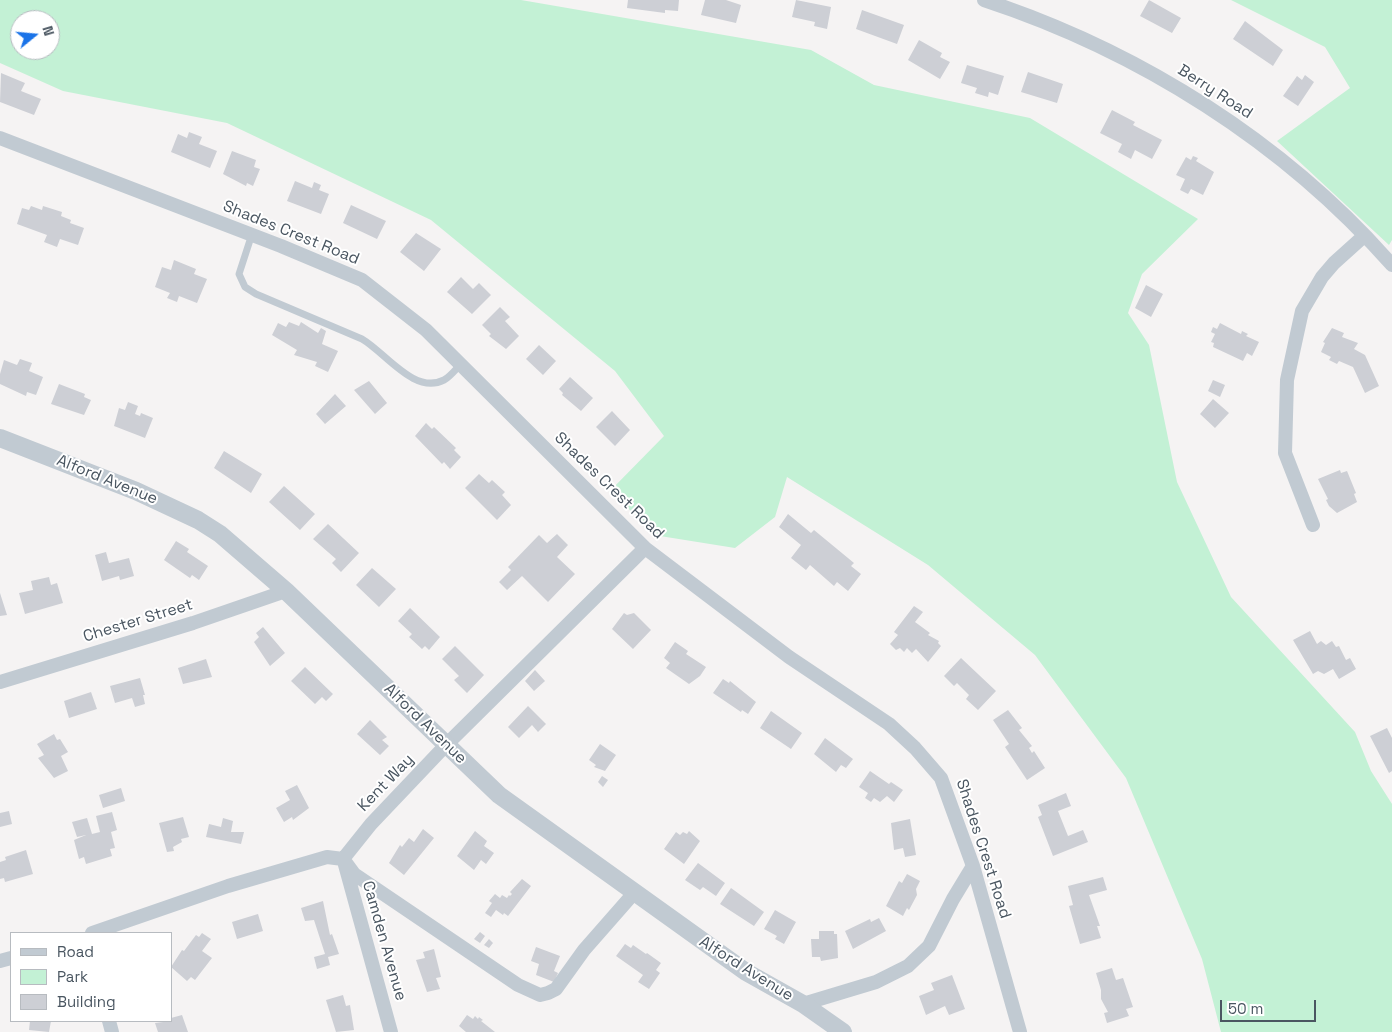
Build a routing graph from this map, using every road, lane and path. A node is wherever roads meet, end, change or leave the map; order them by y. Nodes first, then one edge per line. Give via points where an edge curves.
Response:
1 (984, 0) edge
2 (0, 138) edge
3 (252, 234) junction
4 (1364, 236) junction
5 (1392, 265) edge
6 (461, 364) junction
7 (0, 438) edge
8 (1313, 525) dead end
9 (645, 548) junction
10 (286, 591) junction
11 (0, 682) edge
12 (446, 745) junction
13 (343, 859) junction
14 (973, 866) junction
15 (634, 893) junction
16 (95, 932) edge
17 (804, 1004) junction
18 (392, 1032) edge
19 (842, 1032) edge
20 (1020, 1032) edge

1 - 4 street, Berry Road via 1095,44 1182,90 1272,154
2 - 3 street, Shades Crest Road
3 - 6 street, Shades Crest Road via 362,280 426,330
3 - 6 lane via 239,274 245,287 256,294 362,339 376,347 408,376 422,382 433,384 446,380
4 - 5 street, Berry Road
4 - 8 street via 1334,263 1302,311 1287,380 1285,454
6 - 9 street, Shades Crest Road
7 - 10 street, Alford Avenue via 136,491 198,520 234,545
9 - 12 street, Kent Way
9 - 14 street, Shades Crest Road via 789,657 889,724 914,748 941,778
10 - 11 street, Chester Street
10 - 12 street, Alford Avenue
12 - 13 street, Kent Way via 371,824
12 - 15 street, Alford Avenue via 499,795
13 - 15 street via 354,874 518,984 540,994 556,989 584,950
13 - 16 street via 327,857 228,886
13 - 18 street, Camden Avenue
14 - 17 street via 929,946 908,966 876,982
14 - 20 street, Shades Crest Road
15 - 17 street, Alford Avenue via 746,972
17 - 19 street, Alford Avenue

